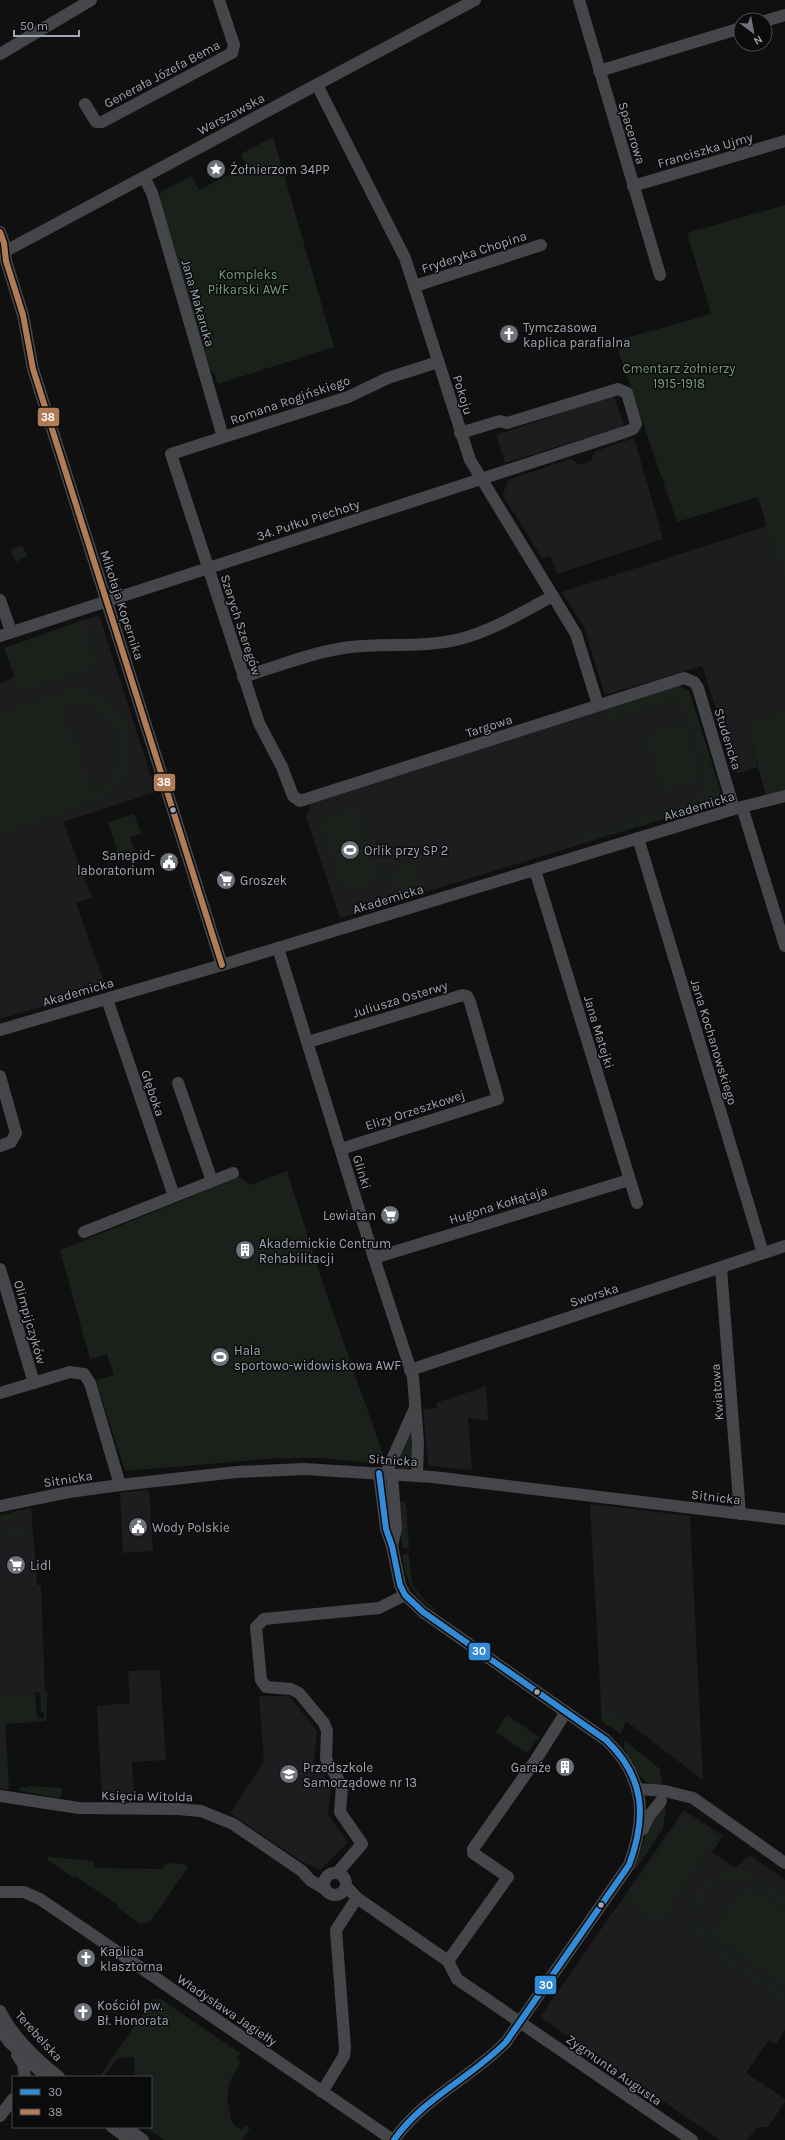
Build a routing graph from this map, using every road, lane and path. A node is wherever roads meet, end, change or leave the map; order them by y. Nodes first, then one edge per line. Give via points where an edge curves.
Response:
1 (91, 0) edge
2 (219, 0) edge
3 (475, 0) edge
4 (579, 0) edge
5 (75, 4) edge
6 (785, 15) edge
7 (773, 19) edge
8 (733, 30) edge
9 (0, 54) edge
10 (599, 71) junction
11 (317, 85) junction
12 (85, 104) dead end
13 (785, 141) edge
14 (144, 177) junction
15 (633, 186) junction
16 (0, 232) edge
17 (541, 245) dead end
18 (2, 252) edge
19 (660, 274) dead end
20 (415, 286) junction
21 (438, 362) junction
22 (460, 433) junction
23 (223, 437) junction
24 (171, 454) joint
25 (481, 479) junction
26 (208, 568) junction
27 (553, 596) junction
28 (0, 600) edge
29 (106, 601) junction
30 (6, 633) edge
31 (244, 677) junction
32 (691, 680) joint
33 (598, 706) junction
34 (785, 796) edge
35 (296, 799) joint
36 (738, 808) junction
37 (638, 838) junction
38 (535, 870) junction
39 (780, 910) edge
40 (785, 946) edge
41 (278, 948) junction
42 (222, 965) junction
43 (107, 999) junction
44 (0, 1030) edge
45 (308, 1042) junction
46 (0, 1076) edge
47 (178, 1083) dead end
48 (498, 1099) joint
49 (0, 1146) edge
50 (341, 1149) junction
51 (233, 1173) dead end
52 (629, 1180) junction
53 (212, 1181) junction
54 (174, 1196) junction
55 (637, 1203) dead end
56 (84, 1232) dead end
57 (785, 1246) edge
58 (763, 1253) junction
59 (374, 1258) junction
60 (721, 1268) junction
61 (0, 1269) edge
62 (410, 1370) junction
63 (34, 1383) junction
64 (0, 1393) edge
65 (416, 1406) junction
66 (386, 1473) junction
67 (417, 1476) junction
68 (120, 1485) junction
69 (0, 1506) edge
70 (740, 1514) junction
71 (785, 1519) edge
72 (405, 1595) junction
73 (566, 1712) junction
74 (637, 1789) junction
75 (679, 1795) junction
76 (0, 1796) edge
77 (661, 1801) junction
78 (640, 1803) junction
79 (637, 1843) junction
80 (785, 1862) edge
81 (338, 1873) junction
82 (325, 1883) junction
83 (343, 1889) junction
84 (0, 1892) edge
85 (357, 1898) junction
86 (448, 1961) junction
87 (0, 2011) edge
88 (521, 2022) junction
89 (0, 2030) edge
90 (10, 2043) junction
91 (45, 2074) edge
92 (25, 2076) edge
93 (322, 2092) junction
94 (12, 2100) edge
95 (12, 2111) edge
96 (0, 2116) edge
97 (0, 2122) edge
98 (113, 2128) edge
99 (127, 2128) edge
100 (130, 2140) edge
101 (143, 2140) edge
102 (393, 2140) edge
103 (692, 2140) edge

1 - 5 street
2 - 12 street, Generała Józefa Bema via 234,45 232,53 102,122 96,122
3 - 11 street, Warszawska
4 - 10 street, Spacerowa
5 - 9 street
6 - 7 street
8 - 10 street
10 - 15 street, Spacerowa
11 - 14 street, Warszawska
11 - 20 street, Pokoju via 405,258
13 - 15 street, Franciszka Ujmy
14 - 18 street, Warszawska
14 - 23 street, Jana Makaruka via 152,193
15 - 19 street, Spacerowa
16 - 18 street, Mikołaja Kopernika
17 - 20 street, Fryderyka Chopina
18 - 29 street, Mikołaja Kopernika via 23,315 33,369
20 - 21 street, Pokoju
21 - 22 street, Pokoju
21 - 23 street, Romana Rogińskiego via 388,378 348,397
22 - 25 street, Pokoju via 470,460
22 - 25 street, 34. Pułku Piechoty via 500,421 508,423 618,389 626,393 636,424 633,429
23 - 24 street, Romana Rogińskiego
24 - 26 street, Szarych Szeregów
25 - 26 street, 34. Pułku Piechoty
25 - 27 street, Pokoju
26 - 29 street, 34. Pułku Piechoty
26 - 31 street, Szarych Szeregów
27 - 31 street via 478,634 461,639 438,644 352,647 329,651
27 - 33 street, Pokoju via 576,634
28 - 30 street
29 - 30 street, 34. Pułku Piechoty
29 - 42 street, Mikołaja Kopernika
31 - 35 street, Szarych Szeregów via 259,723
32 - 33 street, Targowa via 679,679
32 - 36 street, Studencka via 698,688
33 - 35 street, Targowa via 300,801
34 - 36 street, Akademicka
36 - 37 street, Akademicka
36 - 39 street, Studencka
37 - 38 street, Akademicka
37 - 58 street, Jana Kochanowskiego
38 - 41 street, Akademicka
38 - 52 street, Jana Matejki
39 - 40 street, Studencka
41 - 42 street, Akademicka
41 - 45 street, Glinki
42 - 43 street, Akademicka
43 - 44 street, Akademicka
43 - 54 street, Głęboka
45 - 48 street, Juliusza Osterwy via 463,995 467,996
45 - 50 street, Glinki
46 - 49 street via 16,1133 11,1142
47 - 53 street, Głęboka
48 - 50 street, Elizy Orzeszkowej
50 - 59 street, Glinki
51 - 53 street
52 - 55 street, Jana Matejki
52 - 59 street, Hugona Kołłątaja
53 - 54 street
54 - 56 street
57 - 58 street, Sworska
58 - 60 street, Sworska
59 - 62 street, Glinki
60 - 62 street, Sworska
60 - 70 street, Kwiatowa
61 - 63 street, Olimpijczyków
62 - 65 street, Glinki
63 - 64 street
63 - 68 street via 70,1372 84,1374 90,1383
65 - 66 street
65 - 67 street, Glinki
66 - 67 street, Sitnicka
66 - 68 street, Sitnicka via 271,1470
66 - 72 street via 386,1529 400,1585
67 - 70 street, Sitnicka
68 - 69 street, Sitnicka
70 - 71 street, Sitnicka
72 - 73 street via 424,1612
72 - 81 street via 379,1608 264,1619 256,1627 261,1680 266,1687 291,1689 299,1693 324,1723 327,1731 326,1759 342,1786 340,1812 362,1844
73 - 74 street via 613,1746
73 - 86 street via 473,1849 473,1853 508,1878
74 - 75 street
74 - 78 street
75 - 77 street
75 - 80 street via 693,1798
76 - 82 street, Księcia Witolda via 79,1808 201,1811 233,1824 302,1871
77 - 78 street
77 - 79 street via 649,1816
78 - 79 street via 641,1820
79 - 88 street via 629,1865
81 - 82 street via 331,1873
81 - 83 street via 344,1877
82 - 83 street via 333,1895
83 - 85 street
84 - 93 street, Władysława Jagiełły via 24,1892 40,1900
85 - 86 street
85 - 93 street via 336,1930 344,2056
86 - 88 street via 457,1979
87 - 91 street, Terebelska
88 - 102 street via 488,2060 420,2109
88 - 103 street, Zygmunta Augusta
89 - 90 street, Terebelska
90 - 91 street, Terebelska
90 - 92 street, Terebelska via 23,2064
93 - 102 street, Władysława Jagiełły
94 - 96 street
95 - 97 street
98 - 100 street
99 - 101 street

